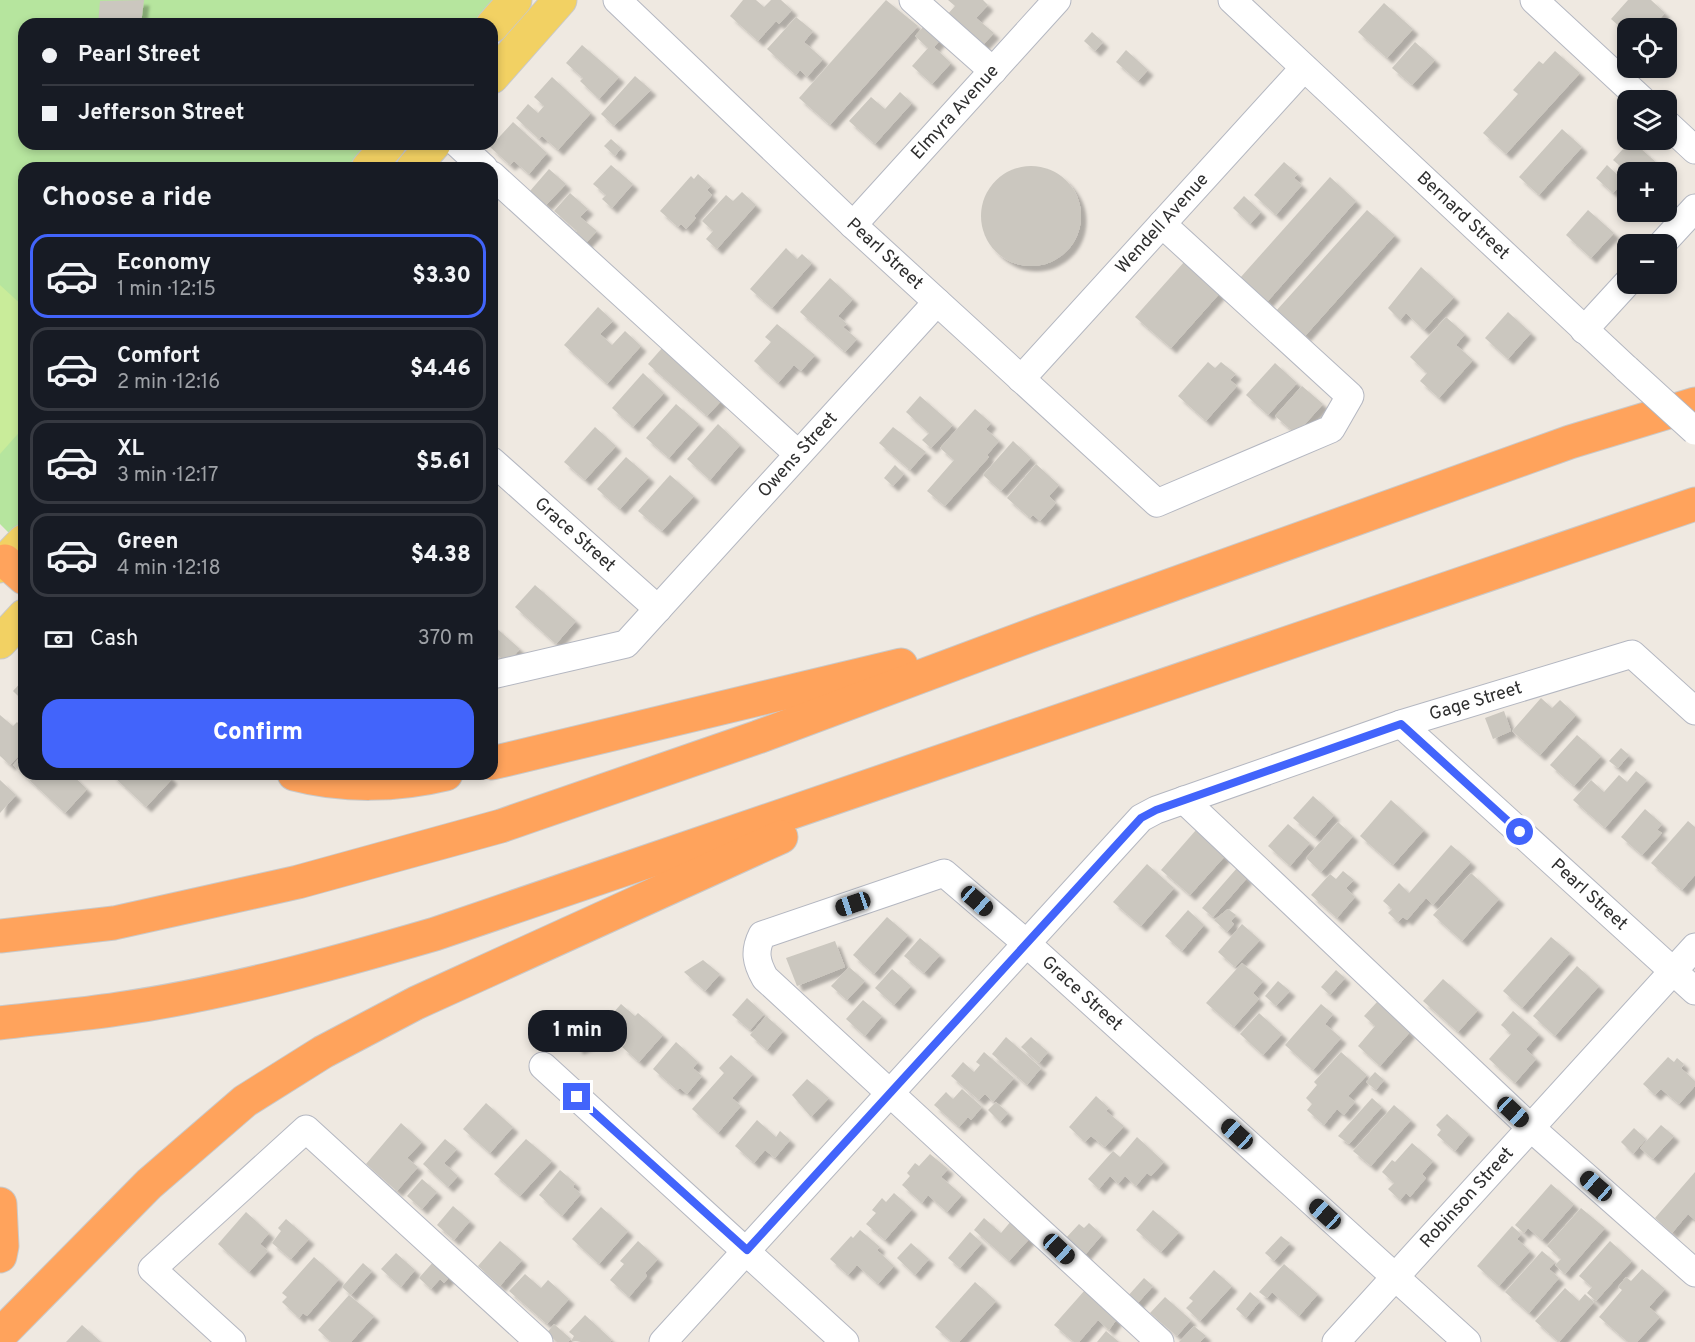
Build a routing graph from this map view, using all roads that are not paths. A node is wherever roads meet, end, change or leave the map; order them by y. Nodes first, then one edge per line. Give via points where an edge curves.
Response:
1 (515, 0) edge
2 (560, 0) edge
3 (617, 0) edge
4 (913, 0) edge
5 (1057, 0) edge
6 (1232, 0) edge
7 (1534, 0) edge
8 (498, 19) edge
9 (1304, 68) junction
10 (498, 70) edge
11 (993, 71) junction
12 (1631, 90) edge
13 (1677, 133) edge
14 (384, 150) edge
15 (428, 150) edge
16 (464, 150) edge
17 (1695, 150) edge
18 (373, 162) edge
19 (418, 162) edge
20 (478, 162) edge
21 (498, 180) edge
22 (1695, 208) edge
23 (1162, 224) junction
24 (853, 225) junction
25 (1671, 234) edge
26 (1617, 294) edge
27 (937, 302) junction
28 (1584, 330) junction
29 (1021, 379) junction
30 (1695, 404) edge
31 (1695, 431) edge
32 (798, 454) junction
33 (498, 466) edge
34 (1695, 504) edge
35 (658, 609) junction
36 (18, 622) edge
37 (1040, 632) junction
38 (0, 642) edge
39 (498, 674) edge
40 (1695, 711) edge
41 (1401, 724) junction
42 (953, 759) junction
43 (498, 762) edge
44 (323, 780) edge
45 (407, 780) edge
46 (1184, 800) junction
47 (0, 936) edge
48 (1026, 943) junction
49 (1695, 947) edge
50 (1673, 971) junction
51 (1695, 991) edge
52 (0, 1023) edge
53 (543, 1066) dead end
54 (890, 1093) junction
55 (1531, 1128) junction
56 (0, 1204) edge
57 (747, 1250) junction
58 (0, 1256) edge
59 (1695, 1273) edge
60 (1395, 1277) junction
61 (0, 1335) edge
62 (232, 1342) edge
63 (539, 1342) edge
64 (663, 1342) edge
65 (846, 1342) edge
66 (1161, 1342) edge
67 (1336, 1342) edge
68 (1467, 1342) edge

1 - 8 main road
2 - 10 main road
3 - 24 street, Pearl Street
4 - 11 street
5 - 11 street, Elmyra Avenue
6 - 9 street, Bernard Street
7 - 12 street
9 - 23 street, Wendell Avenue
9 - 28 street, Bernard Street
11 - 24 street, Elmyra Avenue
13 - 17 street
14 - 18 main road
15 - 19 main road
16 - 20 street
21 - 32 street
22 - 25 street
23 - 29 street, Wendell Avenue
23 - 29 street, Pearl Street via 1350,396 1331,429 1157,502
24 - 27 street, Pearl Street
26 - 28 street
27 - 29 street, Pearl Street
27 - 32 street, Owens Street
28 - 31 street, Bernard Street, bridge
30 - 37 highway via 1570,442
32 - 35 street, Owens Street
33 - 35 street, Grace Street
34 - 42 highway
35 - 39 street, Owens Street via 626,644
36 - 38 main road
37 - 43 highway
37 - 47 highway via 758,737 501,826 298,882 114,923
40 - 41 street, Gage Street via 1632,654
41 - 46 street, Gage Street
41 - 50 street, Pearl Street
42 - 52 highway via 435,934 344,961 120,1009
42 - 61 highway via 427,998 323,1052 245,1101 158,1176
44 - 45 highway via 343,784
46 - 48 street, Gage Street via 1141,818
46 - 55 street
48 - 54 street, Gage Street
48 - 54 street, Grace Street via 944,873 762,934 757,963 765,978
48 - 60 street, Grace Street
49 - 50 street, Robinson Street
50 - 51 street, Pearl Street
50 - 55 street, Robinson Street
53 - 57 street
54 - 57 street, Gage Street
54 - 66 street
55 - 59 street
55 - 60 street, Robinson Street
56 - 58 highway
57 - 64 street, Gage Street
57 - 65 street
60 - 67 street, Robinson Street
60 - 68 street, Grace Street
62 - 63 street via 152,1269 306,1129

